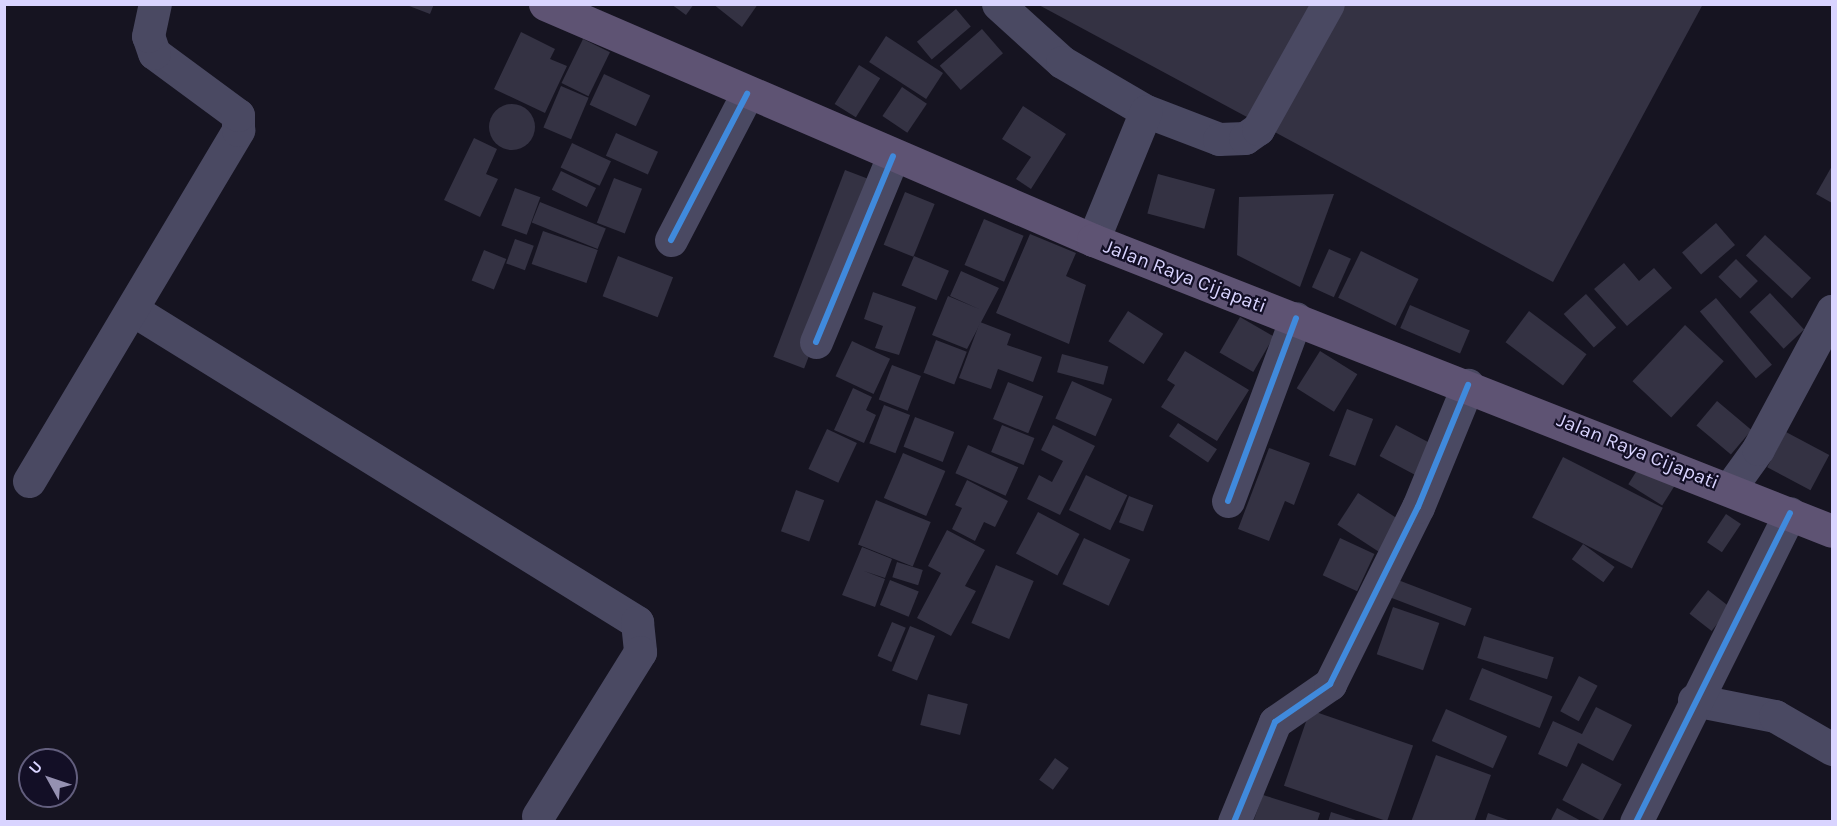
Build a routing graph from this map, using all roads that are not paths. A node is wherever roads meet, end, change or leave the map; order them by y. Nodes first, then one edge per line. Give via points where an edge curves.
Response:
1 (155, 4) edge
2 (545, 4) edge
3 (998, 4) edge
4 (1328, 4) edge
5 (747, 94) junction
6 (1146, 111) junction
7 (893, 156) junction
8 (671, 240) dead end
9 (1093, 240) junction
10 (133, 310) junction
11 (1833, 311) edge
12 (1296, 318) junction
13 (816, 342) dead end
14 (1468, 385) junction
15 (29, 481) dead end
16 (1730, 488) junction
17 (1228, 501) dead end
18 (1790, 513) junction
19 (1833, 531) edge
20 (1694, 700) junction
21 (1833, 749) edge
22 (538, 816) dead end
23 (1234, 822) edge
24 (1636, 822) edge

1 - 10 street via 148,36 154,53 238,115 238,130
2 - 5 main road, Jalan Raya Cijapati
3 - 6 street via 1062,62
4 - 6 street via 1258,129 1245,138 1219,139
5 - 7 main road, Jalan Raya Cijapati
5 - 8 street
6 - 9 street
7 - 9 main road, Jalan Raya Cijapati
7 - 13 street
9 - 12 main road, Jalan Raya Cijapati
10 - 15 street
10 - 22 street via 637,622 640,652
11 - 16 street via 1758,448
12 - 14 main road, Jalan Raya Cijapati
12 - 17 street
14 - 16 main road, Jalan Raya Cijapati
14 - 23 street via 1418,507 1330,684 1275,722
16 - 18 main road, Jalan Raya Cijapati
18 - 19 main road, Jalan Raya Cijapati
18 - 20 street
20 - 21 street via 1775,716
20 - 24 street

